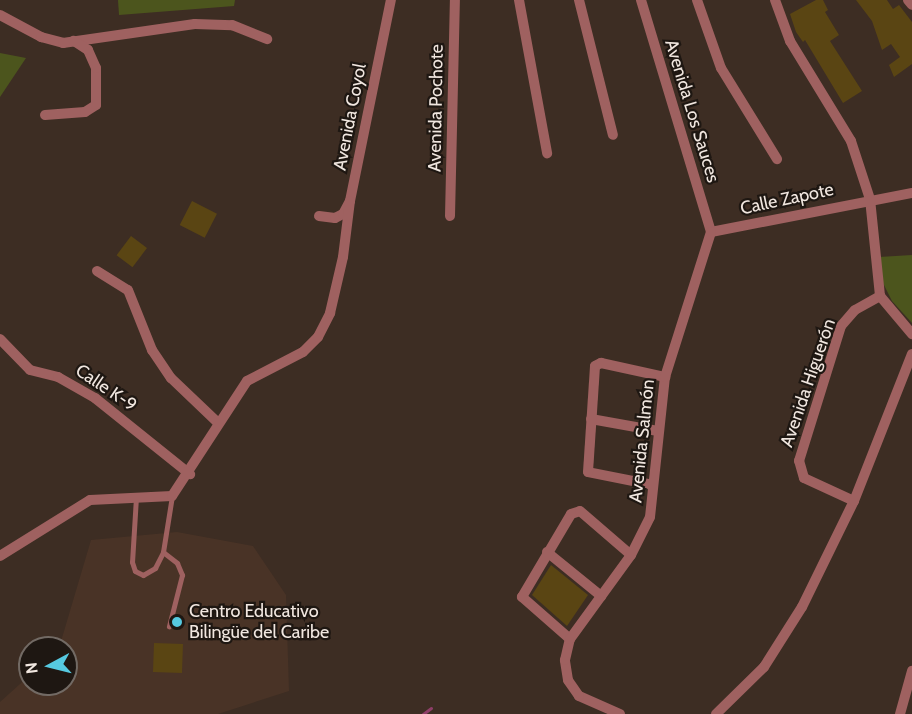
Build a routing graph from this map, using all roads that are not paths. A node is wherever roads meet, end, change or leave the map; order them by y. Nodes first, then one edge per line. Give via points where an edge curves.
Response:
1 (391, 0) edge
2 (455, 0) edge
3 (519, 0) edge
4 (579, 0) edge
5 (641, 0) edge
6 (697, 0) edge
7 (775, 0) edge
8 (908, 0) edge
9 (912, 5) edge
10 (0, 15) edge
11 (267, 39) dead end
12 (74, 41) junction
13 (45, 116) dead end
14 (613, 135) dead end
15 (546, 153) dead end
16 (777, 159) dead end
17 (912, 193) edge
18 (870, 199) junction
19 (350, 201) junction
20 (318, 216) dead end
21 (450, 216) dead end
22 (711, 232) junction
23 (97, 271) dead end
24 (880, 296) junction
25 (912, 334) edge
26 (0, 339) edge
27 (912, 354) edge
28 (665, 377) junction
29 (591, 419) junction
30 (217, 422) junction
31 (658, 431) junction
32 (190, 474) junction
33 (653, 485) junction
34 (136, 495) junction
35 (172, 496) junction
36 (854, 501) junction
37 (163, 552) junction
38 (547, 552) junction
39 (631, 555) junction
40 (0, 556) edge
41 (601, 596) junction
42 (169, 626) dead end
43 (570, 639) junction
44 (912, 671) edge
45 (620, 714) edge
46 (716, 714) edge
47 (900, 714) edge

1 - 19 street, Avenida Coyol
2 - 21 street, Avenida Pochote
3 - 15 street
4 - 14 street
5 - 22 street, Avenida Los Sauces
6 - 16 street via 722,68
7 - 18 street via 790,41 851,141
8 - 9 street
10 - 12 street via 41,37 63,43
11 - 12 street via 231,25 195,24
12 - 13 street via 88,50 96,68 96,105 85,112
17 - 18 street, Calle Zapote
18 - 22 street, Calle Zapote
18 - 24 street
19 - 20 street via 336,218
19 - 30 street, Avenida Coyol via 330,313 318,337 303,352 247,381
22 - 28 street, Avenida Salmón
23 - 30 street via 129,290 152,350 171,378
24 - 25 street
24 - 36 street, Avenida Higuerón via 855,310 842,326 799,461 804,478
26 - 32 street, Calle K-9 via 30,370 58,377 94,398
27 - 36 street
28 - 29 street via 598,364
28 - 31 street, Avenida Salmón
29 - 31 street
29 - 33 street via 588,472
30 - 32 street, Avenida Coyol
31 - 33 street, Avenida Salmón
32 - 35 street, Avenida Coyol
33 - 39 street, Avenida Salmón via 650,517
34 - 35 street
34 - 37 lane via 135,571 143,575 150,572
34 - 40 street via 90,500
35 - 37 lane
36 - 46 street via 802,607 764,667
37 - 42 lane via 177,563 182,575
38 - 39 street via 576,510
38 - 41 street
38 - 43 street via 522,597
39 - 41 street, Avenida Salmón
41 - 43 street, Avenida Salmón
43 - 45 street, Avenida Salmón via 565,660 568,680 579,696
44 - 47 street

